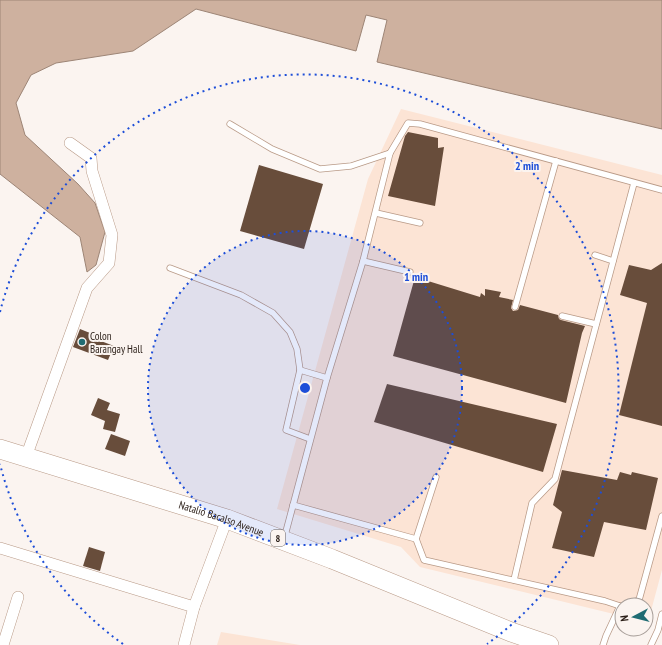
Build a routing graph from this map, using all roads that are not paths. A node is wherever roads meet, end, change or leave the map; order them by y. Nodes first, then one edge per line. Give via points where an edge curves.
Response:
1 (230, 124) dead end
2 (70, 143) dead end
3 (390, 154) junction
4 (556, 161) junction
5 (634, 183) junction
6 (662, 190) edge
7 (376, 213) junction
8 (420, 223) dead end
9 (595, 255) dead end
10 (613, 260) junction
11 (363, 261) junction
12 (170, 268) dead end
13 (410, 272) dead end
14 (515, 307) dead end
15 (562, 316) dead end
16 (596, 324) junction
17 (300, 370) junction
18 (327, 378) junction
19 (310, 439) junction
20 (0, 449) edge
21 (26, 457) junction
22 (436, 476) dead end
23 (293, 505) junction
24 (662, 516) edge
25 (226, 519) junction
26 (416, 539) junction
27 (284, 540) junction
28 (0, 548) edge
29 (514, 580) junction
30 (640, 597) edge
31 (18, 598) dead end
32 (614, 604) edge
33 (194, 607) junction
34 (662, 614) edge
35 (614, 621) edge
36 (660, 630) edge
37 (3, 645) edge
38 (184, 645) edge
39 (549, 645) edge
40 (603, 645) edge
41 (651, 645) edge

1 - 3 lane via 272,149 320,169 351,166
2 - 21 street via 91,158 92,171 112,235 109,263 87,288
3 - 4 lane via 408,123 420,124
3 - 7 lane
4 - 5 lane
4 - 14 lane
5 - 6 lane
5 - 10 lane
7 - 8 lane
7 - 11 lane
9 - 10 lane
10 - 16 lane
11 - 13 lane
11 - 18 lane
12 - 17 lane via 241,295 272,313 290,332 297,349
15 - 16 lane
16 - 29 lane via 555,479 532,503
17 - 18 lane
17 - 19 lane via 286,430
18 - 19 lane
19 - 23 lane
20 - 21 highway, Natalio Bacalso Avenue / 8
21 - 25 highway, Natalio Bacalso Avenue / 8
22 - 26 lane
23 - 26 lane
23 - 27 lane
24 - 30 lane
25 - 27 highway, Natalio Bacalso Avenue / 8
25 - 33 street
26 - 29 lane via 424,560
27 - 39 highway, Natalio Bacalso Avenue / 8
28 - 33 street
29 - 32 lane
31 - 37 street
33 - 38 street
34 - 36 lane
35 - 40 lane
36 - 41 lane

